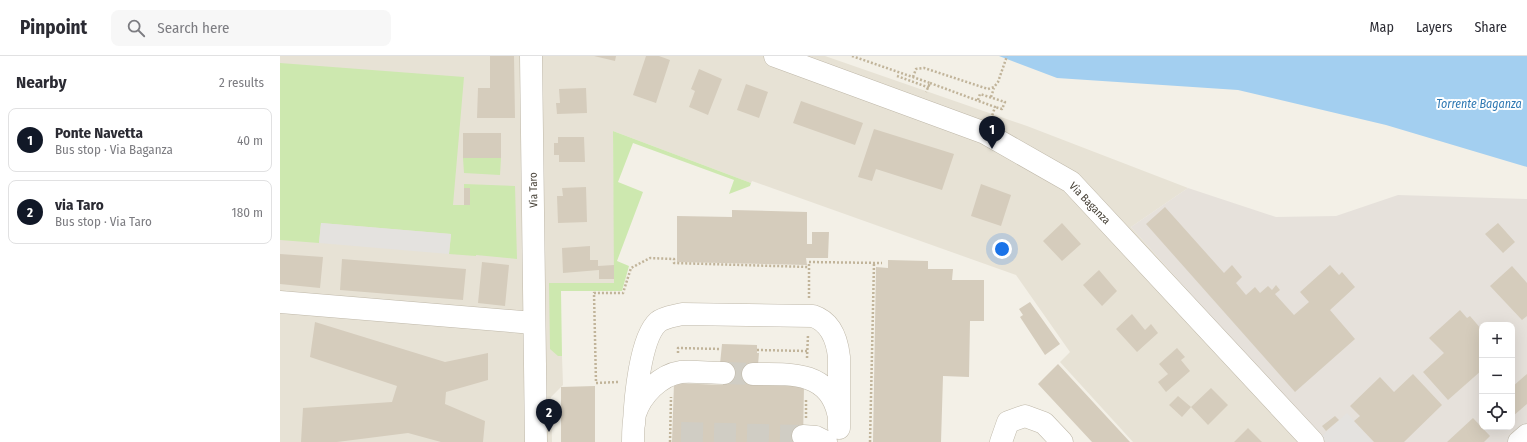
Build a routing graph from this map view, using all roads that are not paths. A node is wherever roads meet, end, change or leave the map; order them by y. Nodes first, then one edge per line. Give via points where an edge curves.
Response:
1 (531, 56) edge
2 (775, 56) edge
3 (280, 302) edge
4 (534, 323) junction
5 (724, 373) tunnel mouth
6 (753, 374) tunnel mouth
7 (633, 433) edge
8 (1527, 435) edge
9 (803, 436) tunnel mouth
10 (834, 437) edge
11 (536, 442) edge
12 (1001, 442) edge
13 (1062, 442) edge
14 (1313, 442) edge
15 (1519, 442) edge

1 - 4 street, Via Taro
2 - 14 street, Via Baganza via 985,133 1071,182
3 - 4 street
4 - 11 street, Via Taro
5 - 7 street via 683,372 661,380 641,402 635,415
6 - 10 street via 792,374 820,384 830,395 837,409
7 - 10 street via 644,354 648,337 658,322 682,314 813,316 829,326 838,346
8 - 15 street
9 - 10 street
12 - 13 street via 1008,422 1025,416 1044,423

